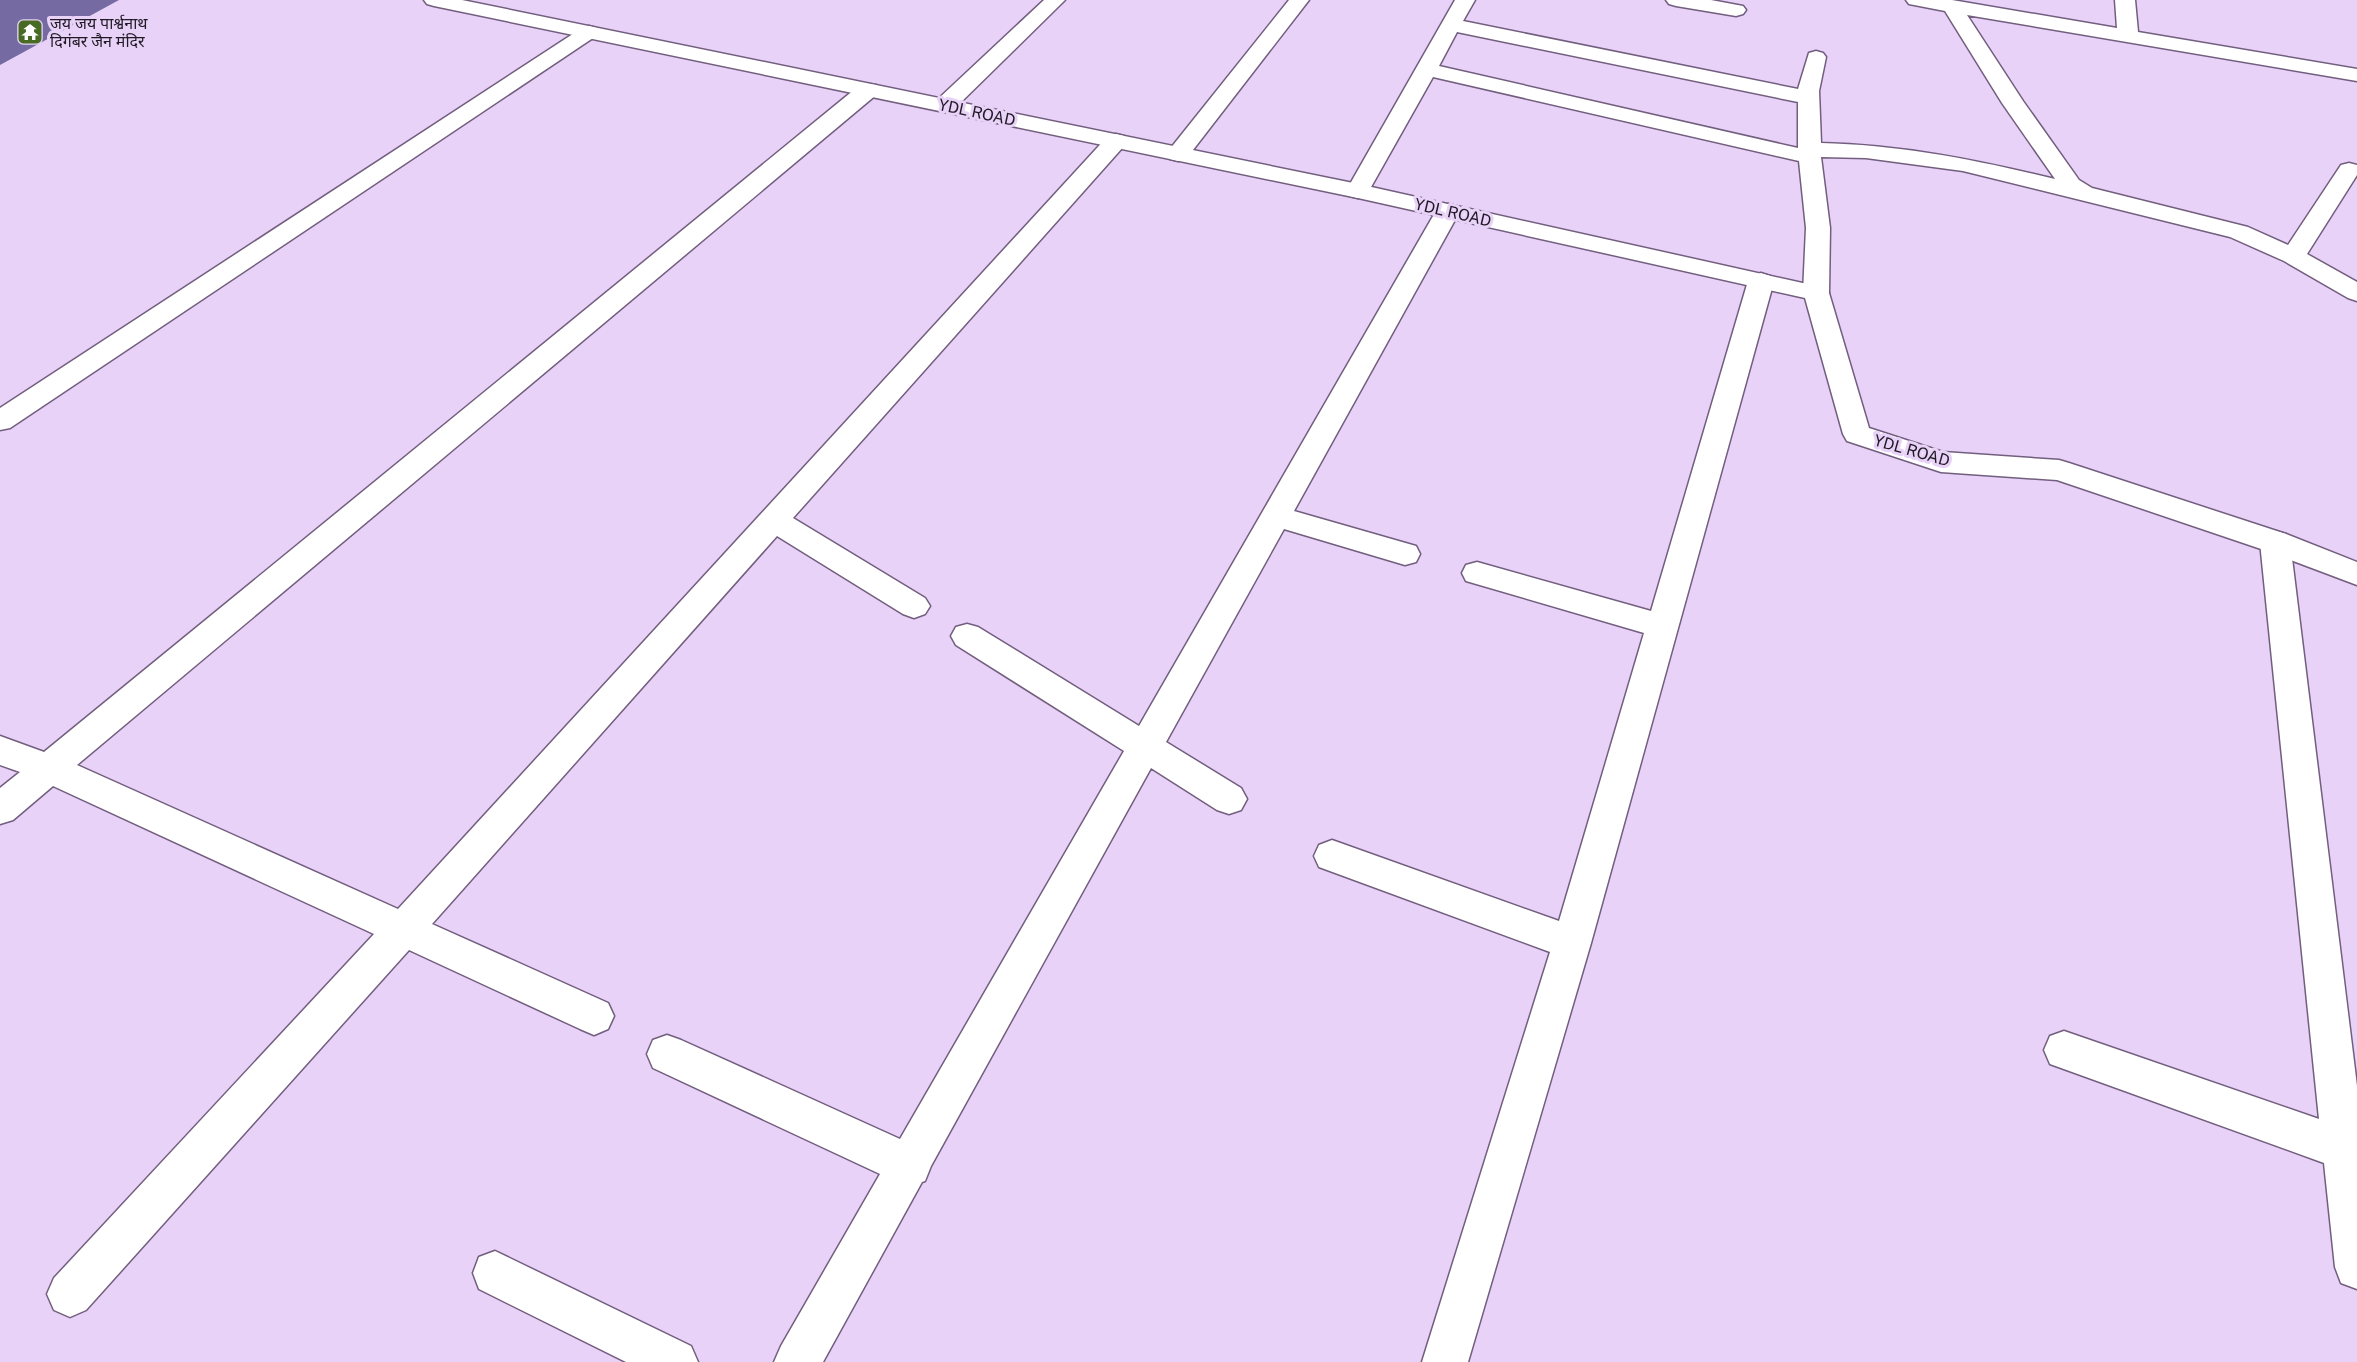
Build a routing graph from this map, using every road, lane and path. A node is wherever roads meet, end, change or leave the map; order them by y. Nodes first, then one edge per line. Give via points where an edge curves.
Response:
1 (434, 0) edge
2 (1055, 0) edge
3 (1299, 0) edge
4 (1465, 0) edge
5 (1676, 0) edge
6 (1916, 0) edge
7 (2125, 0) edge
8 (1952, 6) junction
9 (1736, 10) dead end
10 (1451, 25) junction
11 (589, 32) junction
12 (2128, 36) junction
13 (1816, 57) dead end
14 (1426, 69) junction
15 (2357, 75) edge
16 (868, 90) junction
17 (1809, 98) junction
18 (945, 105) junction
19 (1116, 141) junction
20 (1809, 153) junction
21 (1178, 154) junction
22 (2349, 170) dead end
23 (1358, 191) junction
24 (2084, 193) junction
25 (1448, 211) junction
26 (2293, 256) junction
27 (1761, 281) junction
28 (1816, 293) junction
29 (2357, 293) edge
30 (0, 421) edge
31 (1276, 516) junction
32 (774, 520) junction
33 (2275, 542) junction
34 (1405, 554) dead end
35 (1476, 573) dead end
36 (2357, 574) edge
37 (914, 606) dead end
38 (1662, 626) junction
39 (967, 636) dead end
40 (1146, 747) junction
41 (0, 750) edge
42 (48, 768) junction
43 (1229, 799) dead end
44 (0, 809) edge
45 (1332, 856) dead end
46 (404, 929) junction
47 (1572, 943) junction
48 (594, 1016) dead end
49 (2064, 1050) dead end
50 (667, 1054) dead end
51 (2344, 1149) junction
52 (910, 1166) junction
53 (2357, 1267) edge
54 (495, 1273) dead end
55 (70, 1294) dead end
56 (675, 1362) edge
57 (797, 1362) edge
58 (1445, 1362) edge

1 - 11 street, YDL ROAD
2 - 18 street
3 - 21 street
4 - 10 street
5 - 9 street
6 - 8 street
7 - 12 street
8 - 12 street
8 - 24 street via 2013,103 2071,185
10 - 14 street
10 - 17 street
11 - 16 street, YDL ROAD
11 - 30 street
12 - 15 street
13 - 17 street
14 - 20 street
14 - 23 street
16 - 18 street, YDL ROAD
16 - 42 street
17 - 20 street
18 - 19 street, YDL ROAD
19 - 21 street, YDL ROAD
19 - 32 street
20 - 24 street via 1866,151 1963,164
20 - 28 street via 1818,228
21 - 23 street, YDL ROAD
22 - 26 street
23 - 25 street, YDL ROAD
24 - 26 street via 2239,232
25 - 27 street, YDL ROAD
25 - 31 street
26 - 29 street
27 - 28 street, YDL ROAD
27 - 38 street
28 - 33 street, YDL ROAD via 1857,434 1941,462 2059,470
31 - 34 street
31 - 40 street
32 - 37 street
32 - 46 street
33 - 36 street, YDL ROAD
33 - 51 street
35 - 38 street
38 - 47 street
39 - 40 street
40 - 43 street
40 - 52 street
41 - 42 street
42 - 44 street
42 - 46 street
45 - 47 street
46 - 48 street
46 - 55 street
47 - 58 street
49 - 51 street
50 - 52 street
51 - 53 street
52 - 57 street
54 - 56 street

